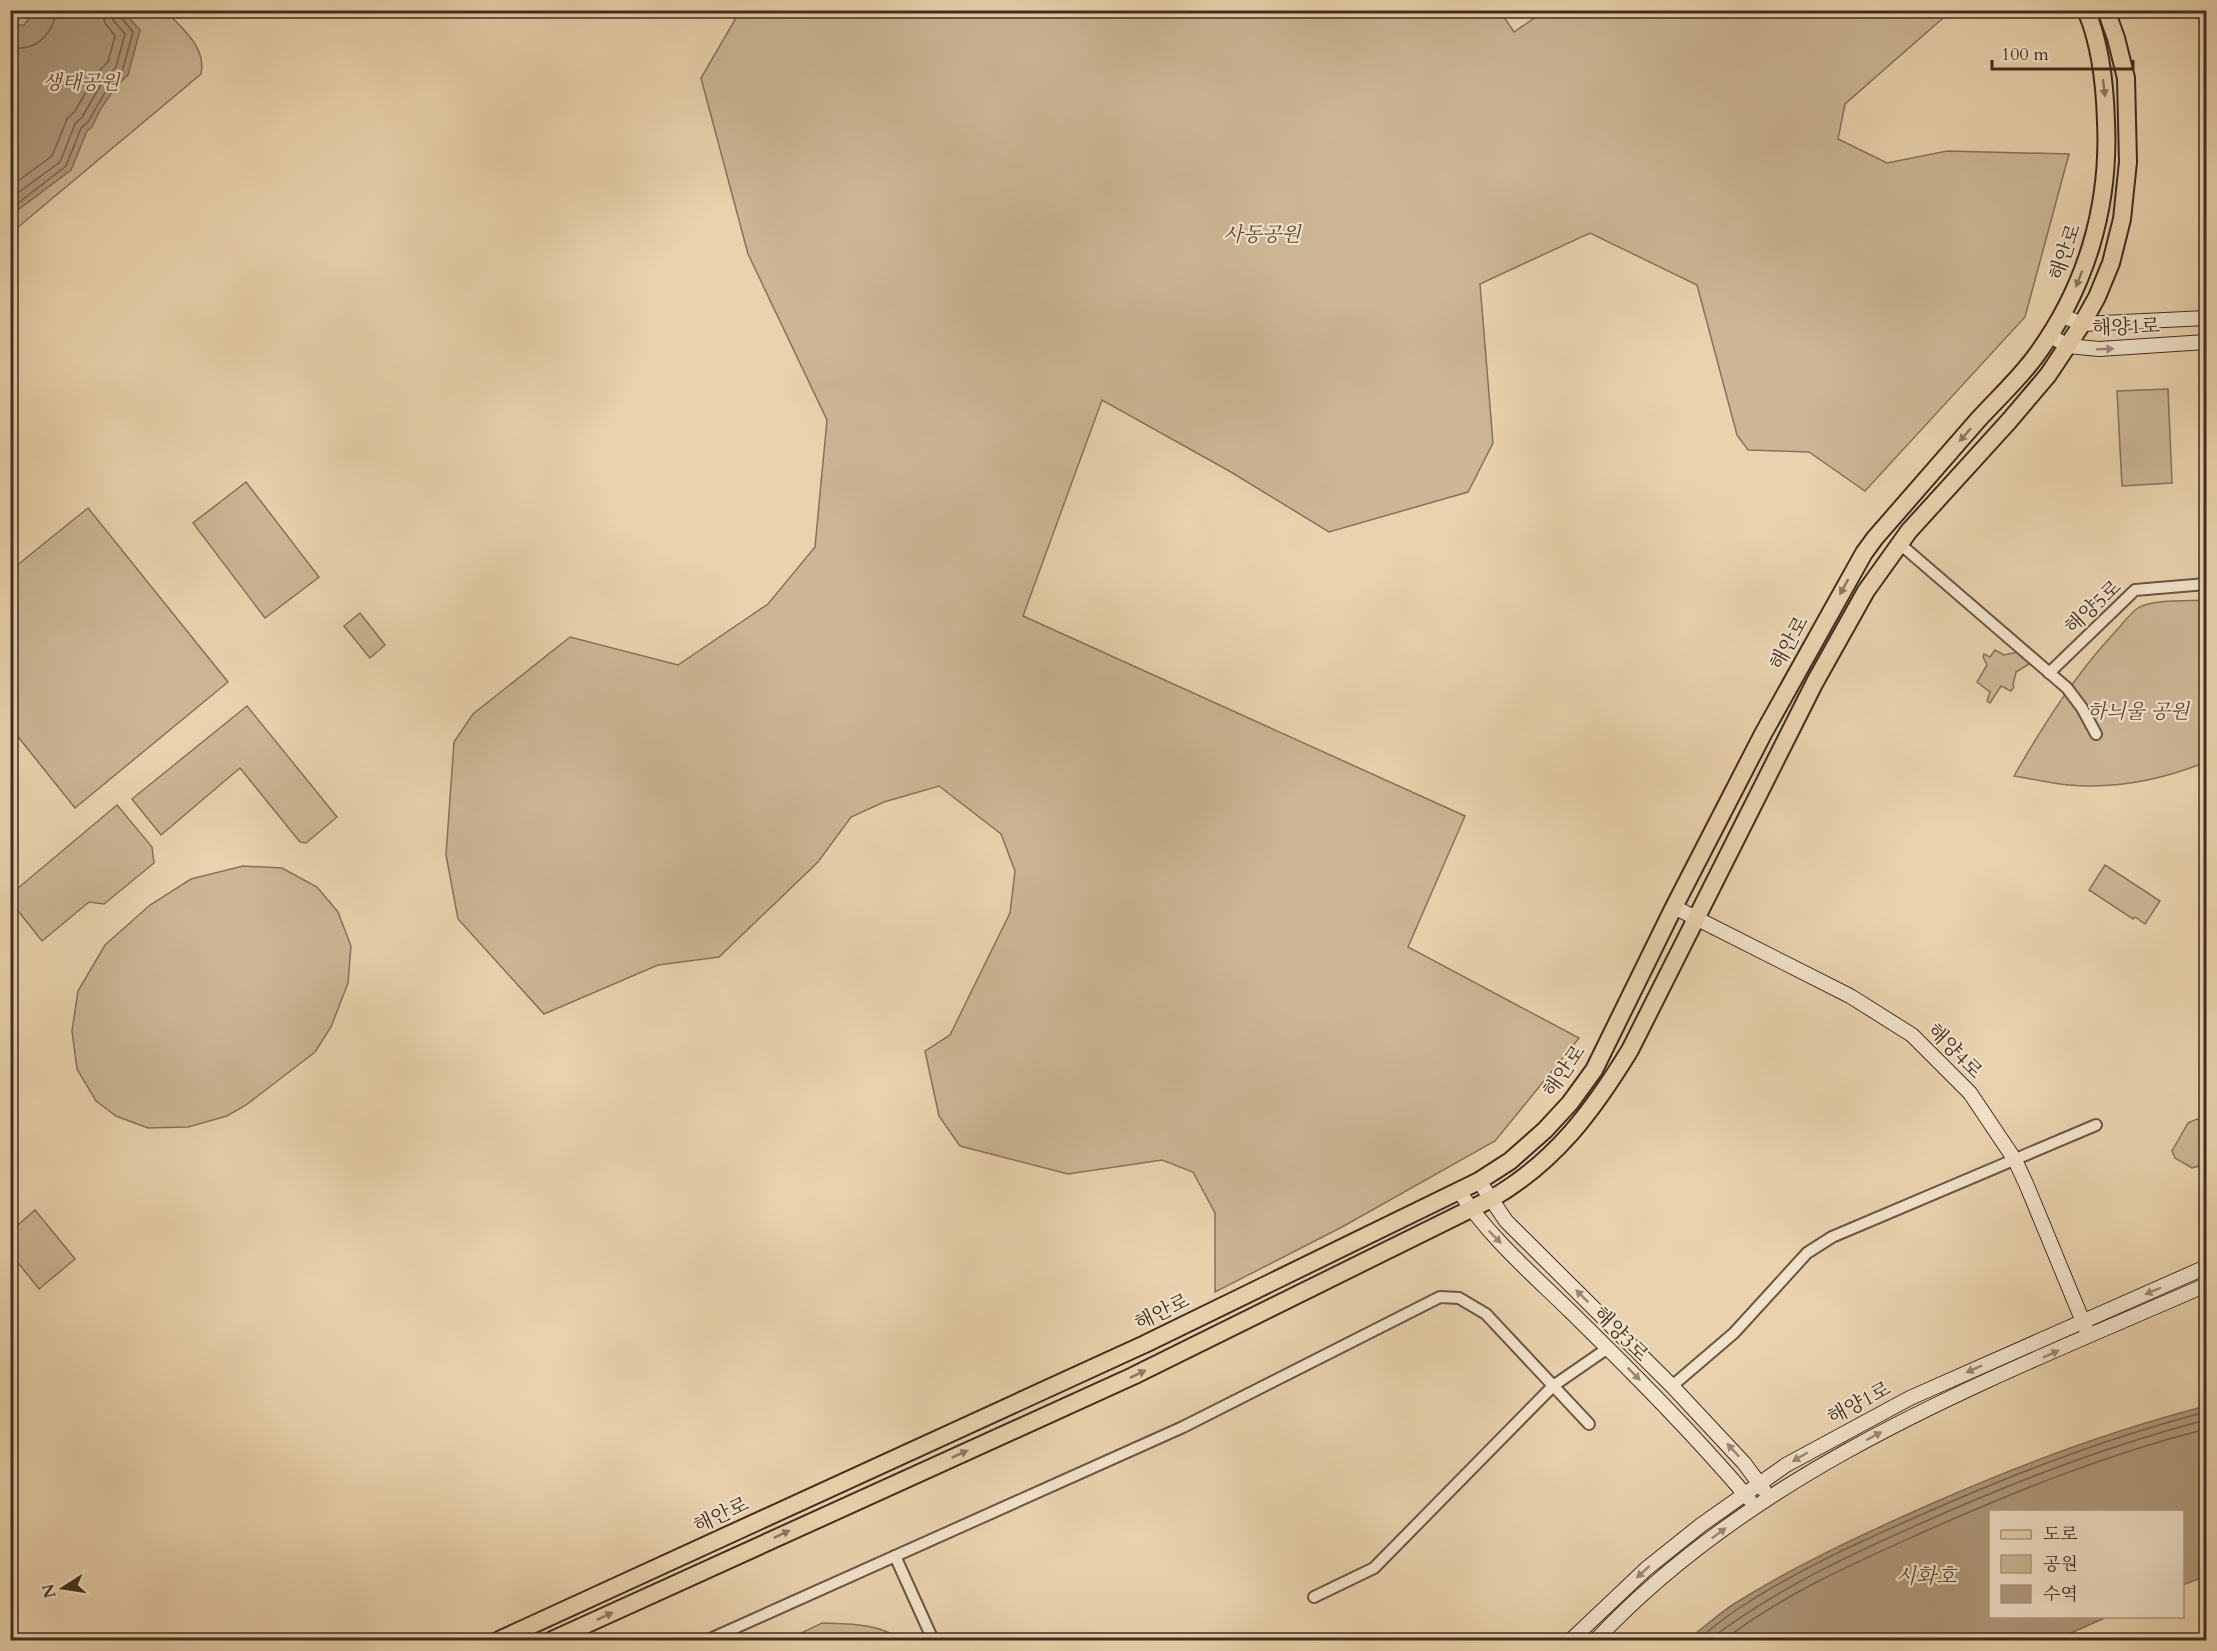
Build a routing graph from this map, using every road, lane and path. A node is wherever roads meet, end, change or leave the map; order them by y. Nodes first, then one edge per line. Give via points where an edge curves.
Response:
1 (2086, 10) edge
2 (2106, 10) edge
3 (2063, 316) junction
4 (2206, 318) edge
5 (2082, 324) junction
6 (2049, 335) junction
7 (2206, 342) edge
8 (2068, 346) junction
9 (1900, 544) junction
10 (2206, 584) edge
11 (2049, 674) junction
12 (2096, 734) dead end
13 (1674, 907) junction
14 (1696, 919) junction
15 (2096, 1125) dead end
16 (2015, 1160) junction
17 (1479, 1181) junction
18 (1459, 1191) junction
19 (1491, 1199) junction
20 (1471, 1209) junction
21 (2206, 1267) edge
22 (2206, 1285) edge
23 (2083, 1321) junction
24 (2089, 1336) junction
25 (1608, 1348) junction
26 (1553, 1386) junction
27 (1672, 1386) junction
28 (1589, 1424) dead end
29 (1759, 1483) junction
30 (1744, 1493) junction
31 (1769, 1496) junction
32 (1755, 1506) junction
33 (895, 1556) junction
34 (1314, 1597) dead end
35 (499, 1641) edge
36 (552, 1641) edge
37 (708, 1641) edge
38 (933, 1641) edge
39 (1571, 1641) edge
40 (1596, 1641) edge

1 -> 3 main road, 해안로 via 2093,26 2105,101 2106,166 2092,247
2 - 5 main road, 해안로 via 2126,78 2128,162 2122,219 2111,263
3 - 5 street, 해양1로
3 - 6 main road, 해안로
4 - 5 street, 해양1로
5 - 8 main road, 해안로
6 - 8 street, 해양1로
6 -> 13 main road, 해안로 via 2034,358 1864,553 1763,734
8 -> 7 street, 해양1로 via 2099,350
8 - 9 main road, 해안로 via 2035,391
9 - 11 street
9 - 14 main road, 해안로 via 1866,591 1829,656
10 - 11 street, 해양5로 via 2135,590
11 - 12 street via 2067,688
13 - 14 street, 해양4로
13 - 17 main road, 해안로 via 1588,1078 1545,1130 1510,1161
14 - 16 street, 해양4로 via 1850,996 1912,1035 1970,1093
14 - 19 main road, 해안로 via 1630,1050 1601,1097 1552,1155 1515,1186
15 - 16 street
16 - 23 street, 해양4로
16 - 27 street via 1832,1237 1807,1253 1734,1333
17 - 18 main road, 해안로
17 - 19 street, 해양3로
18 - 20 street, 해양3로
18 - 35 main road, 해안로 via 1145,1344
19 - 20 main road, 해안로
27 -> 19 street, 해양3로 via 1515,1230
20 -> 25 street, 해양3로
36 -> 20 main road, 해안로 via 1133,1376
21 -> 23 street, 해양1로
22 - 24 street, 해양1로
23 - 24 street, 해양4로
23 -> 29 street, 해양1로 via 1910,1398
31 -> 24 street, 해양1로 via 1878,1434
25 - 26 street
25 -> 30 street, 해양3로
26 - 28 street
26 - 33 street via 1486,1314 1459,1298 1440,1297 1183,1427
26 - 34 street via 1374,1568
29 -> 27 street, 해양3로
29 - 30 street, 해양1로
29 - 31 street, 해양3로
30 - 32 street, 해양3로
30 -> 39 street, 해양1로 via 1646,1569
31 - 32 street, 해양1로
40 -> 32 street, 해양1로 via 1652,1587
33 - 37 street
33 - 38 street

